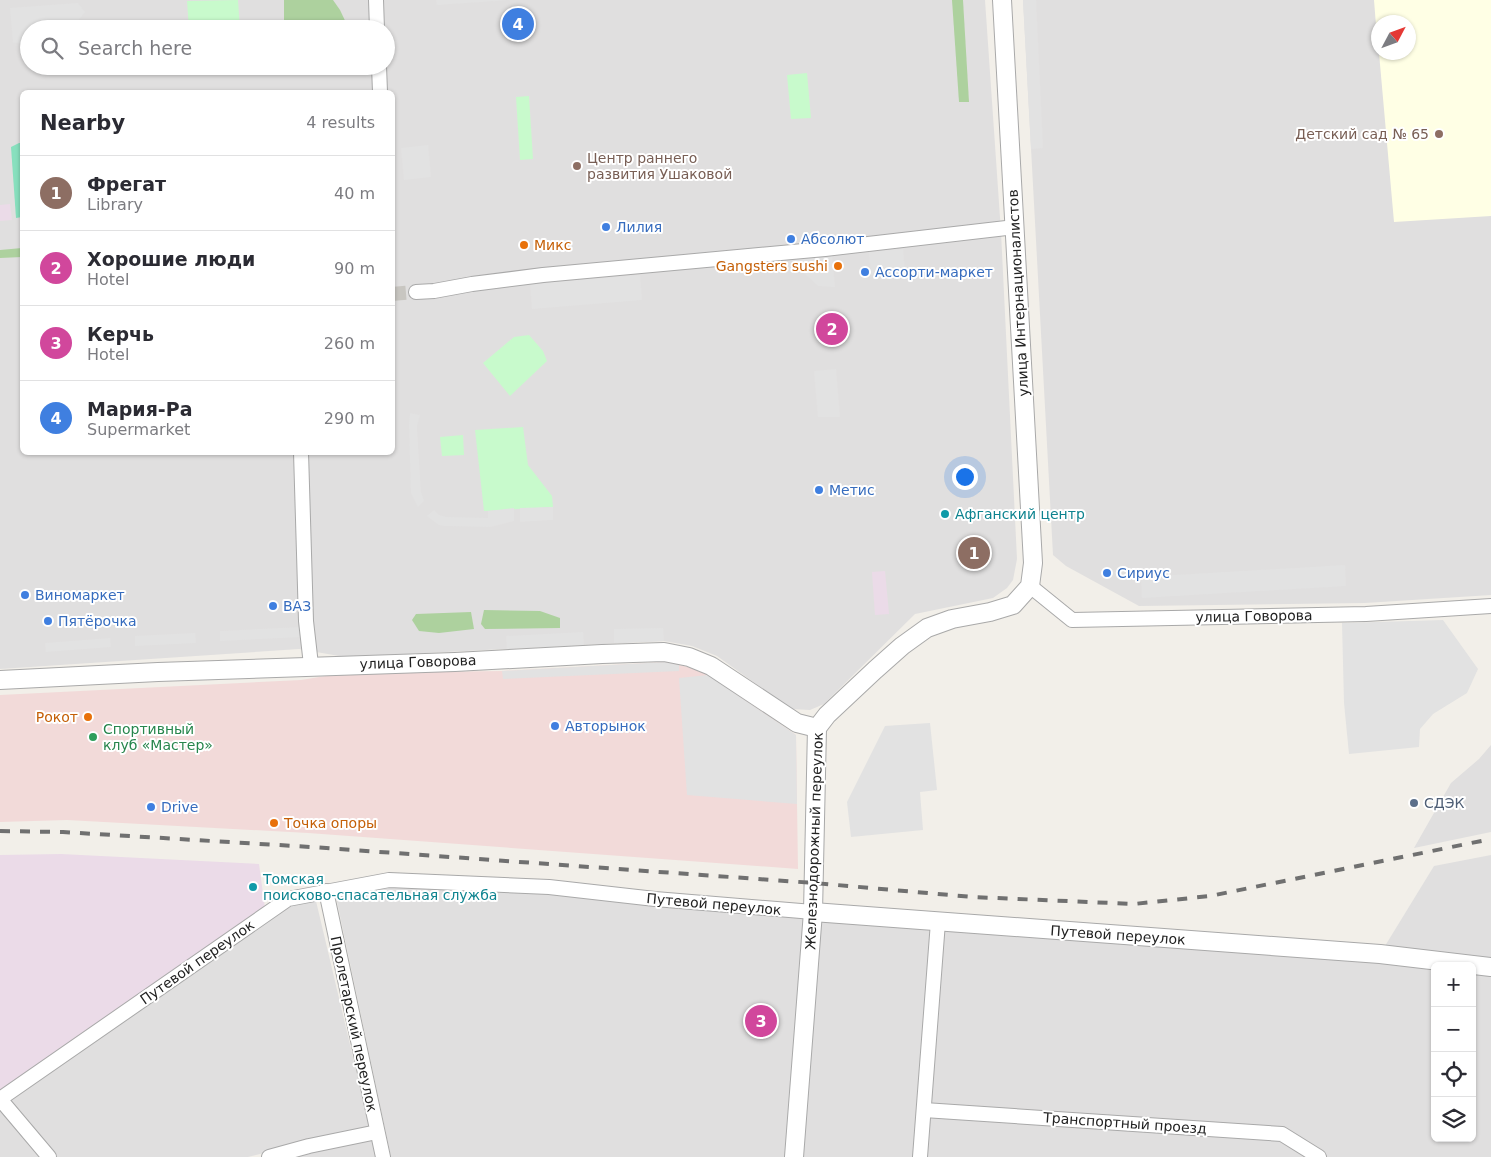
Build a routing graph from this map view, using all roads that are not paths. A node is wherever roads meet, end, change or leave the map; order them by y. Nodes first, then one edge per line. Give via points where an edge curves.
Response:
1 (376, 0) edge
2 (1002, 0) edge
3 (377, 20) edge
4 (379, 75) edge
5 (380, 90) edge
6 (1015, 227) junction
7 (416, 292) tunnel mouth
8 (300, 455) edge
9 (1030, 586) junction
10 (1491, 606) edge
11 (311, 666) junction
12 (0, 680) edge
13 (817, 728) junction
14 (326, 891) junction
15 (813, 912) junction
16 (938, 922) junction
17 (1491, 967) edge
18 (0, 1099) edge
19 (924, 1110) junction
20 (376, 1132) junction
21 (49, 1157) edge
22 (269, 1157) edge
23 (383, 1157) edge
24 (794, 1157) edge
25 (920, 1157) edge
26 (1319, 1157) edge

1 - 3 street
2 - 6 street, улица Интернационалистов
4 - 5 street
6 - 7 street via 825,249 543,274
6 - 9 street, улица Интернационалистов via 1033,563
8 - 11 street
9 - 10 street, улица Говорова via 1072,620 1366,614
9 - 13 street, Железнодорожный переулок via 1013,606 952,619 927,628 875,670
11 - 12 street, улица Говорова
11 - 13 street, улица Говорова via 664,652 711,666 797,723
13 - 15 street, Железнодорожный переулок
14 - 15 street, Путевой переулок via 389,880 530,886
14 - 18 street, Путевой переулок via 288,899
14 - 20 street, Пролетарский переулок
15 - 16 street, Путевой переулок
15 - 24 street, Железнодорожный переулок
16 - 17 street, Путевой переулок via 1380,954
16 - 19 street
18 - 21 street
19 - 25 street
19 - 26 street, Транспортный проезд via 1282,1134
20 - 22 street
20 - 23 street, Пролетарский переулок

